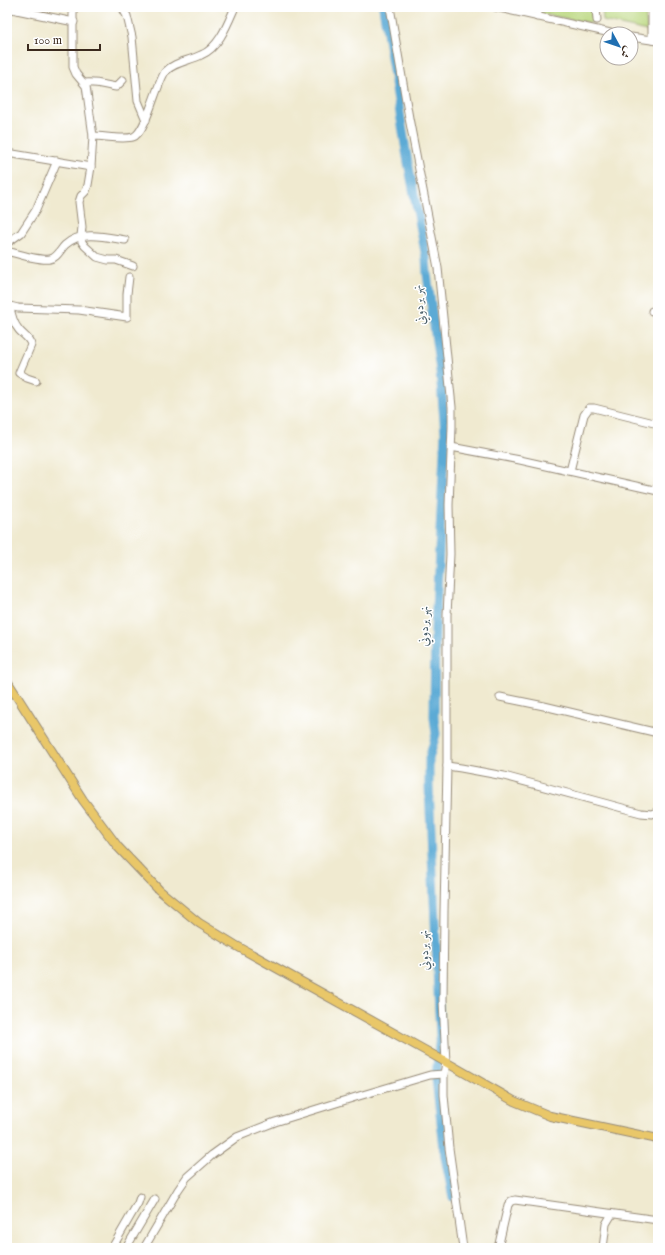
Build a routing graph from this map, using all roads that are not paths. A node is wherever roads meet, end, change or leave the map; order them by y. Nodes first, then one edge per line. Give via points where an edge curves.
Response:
1 (74, 7) edge
2 (122, 7) edge
3 (235, 7) edge
4 (390, 7) edge
5 (495, 7) edge
6 (538, 7) edge
7 (596, 7) edge
8 (652, 7) edge
9 (7, 8) edge
10 (537, 17) junction
11 (597, 20) dead end
12 (74, 22) junction
13 (599, 31) edge
14 (639, 38) edge
15 (655, 41) edge
16 (123, 80) dead end
17 (85, 84) junction
18 (146, 120) junction
19 (93, 136) junction
20 (7, 153) edge
21 (57, 161) junction
22 (91, 167) junction
23 (81, 236) junction
24 (125, 240) dead end
25 (7, 243) edge
26 (7, 251) edge
27 (133, 266) dead end
28 (129, 277) dead end
29 (8, 310) edge
30 (36, 381) dead end
31 (658, 424) edge
32 (451, 447) junction
33 (570, 471) junction
34 (658, 490) edge
35 (7, 681) edge
36 (500, 697) dead end
37 (658, 733) edge
38 (446, 766) junction
39 (658, 812) edge
40 (444, 1061) junction
41 (441, 1074) junction
42 (658, 1140) edge
43 (140, 1197) dead end
44 (155, 1199) dead end
45 (612, 1214) junction
46 (658, 1220) edge
47 (112, 1248) edge
48 (126, 1248) edge
49 (144, 1248) edge
50 (463, 1248) edge
51 (498, 1248) edge
52 (603, 1248) edge

1 - 12 street
2 - 18 street via 132,37 138,101
3 - 18 street via 223,33 212,48 165,72
4 - 32 street via 438,268 452,407
5 - 10 street
6 - 10 street
7 - 11 street
8 - 15 street
9 - 12 street
10 - 13 street
12 - 17 street via 73,67
14 - 15 street
16 - 17 street via 116,87 98,82
17 - 19 street
18 - 19 street via 135,136
19 - 22 street
20 - 21 street
21 - 22 street
21 - 25 street via 36,210 21,234
22 - 23 street via 86,191 79,202
23 - 24 street
23 - 26 street via 69,242 50,259
23 - 27 street via 85,246 97,257
28 - 29 street via 127,317 79,310
29 - 30 street via 18,330 31,345 19,373
31 - 33 street via 589,408 584,415
32 - 33 street
32 - 38 street
33 - 34 street
35 - 40 main road via 91,811 118,847 159,890 217,934
36 - 37 street
38 - 39 street via 504,776 641,814
38 - 40 street
40 - 41 street
40 - 42 main road via 533,1110 582,1124
41 - 49 street via 430,1075 275,1122 230,1142 187,1177
41 - 50 street
43 - 47 street
44 - 48 street
45 - 46 street
45 - 51 street via 513,1200 507,1209
45 - 52 street via 606,1224

